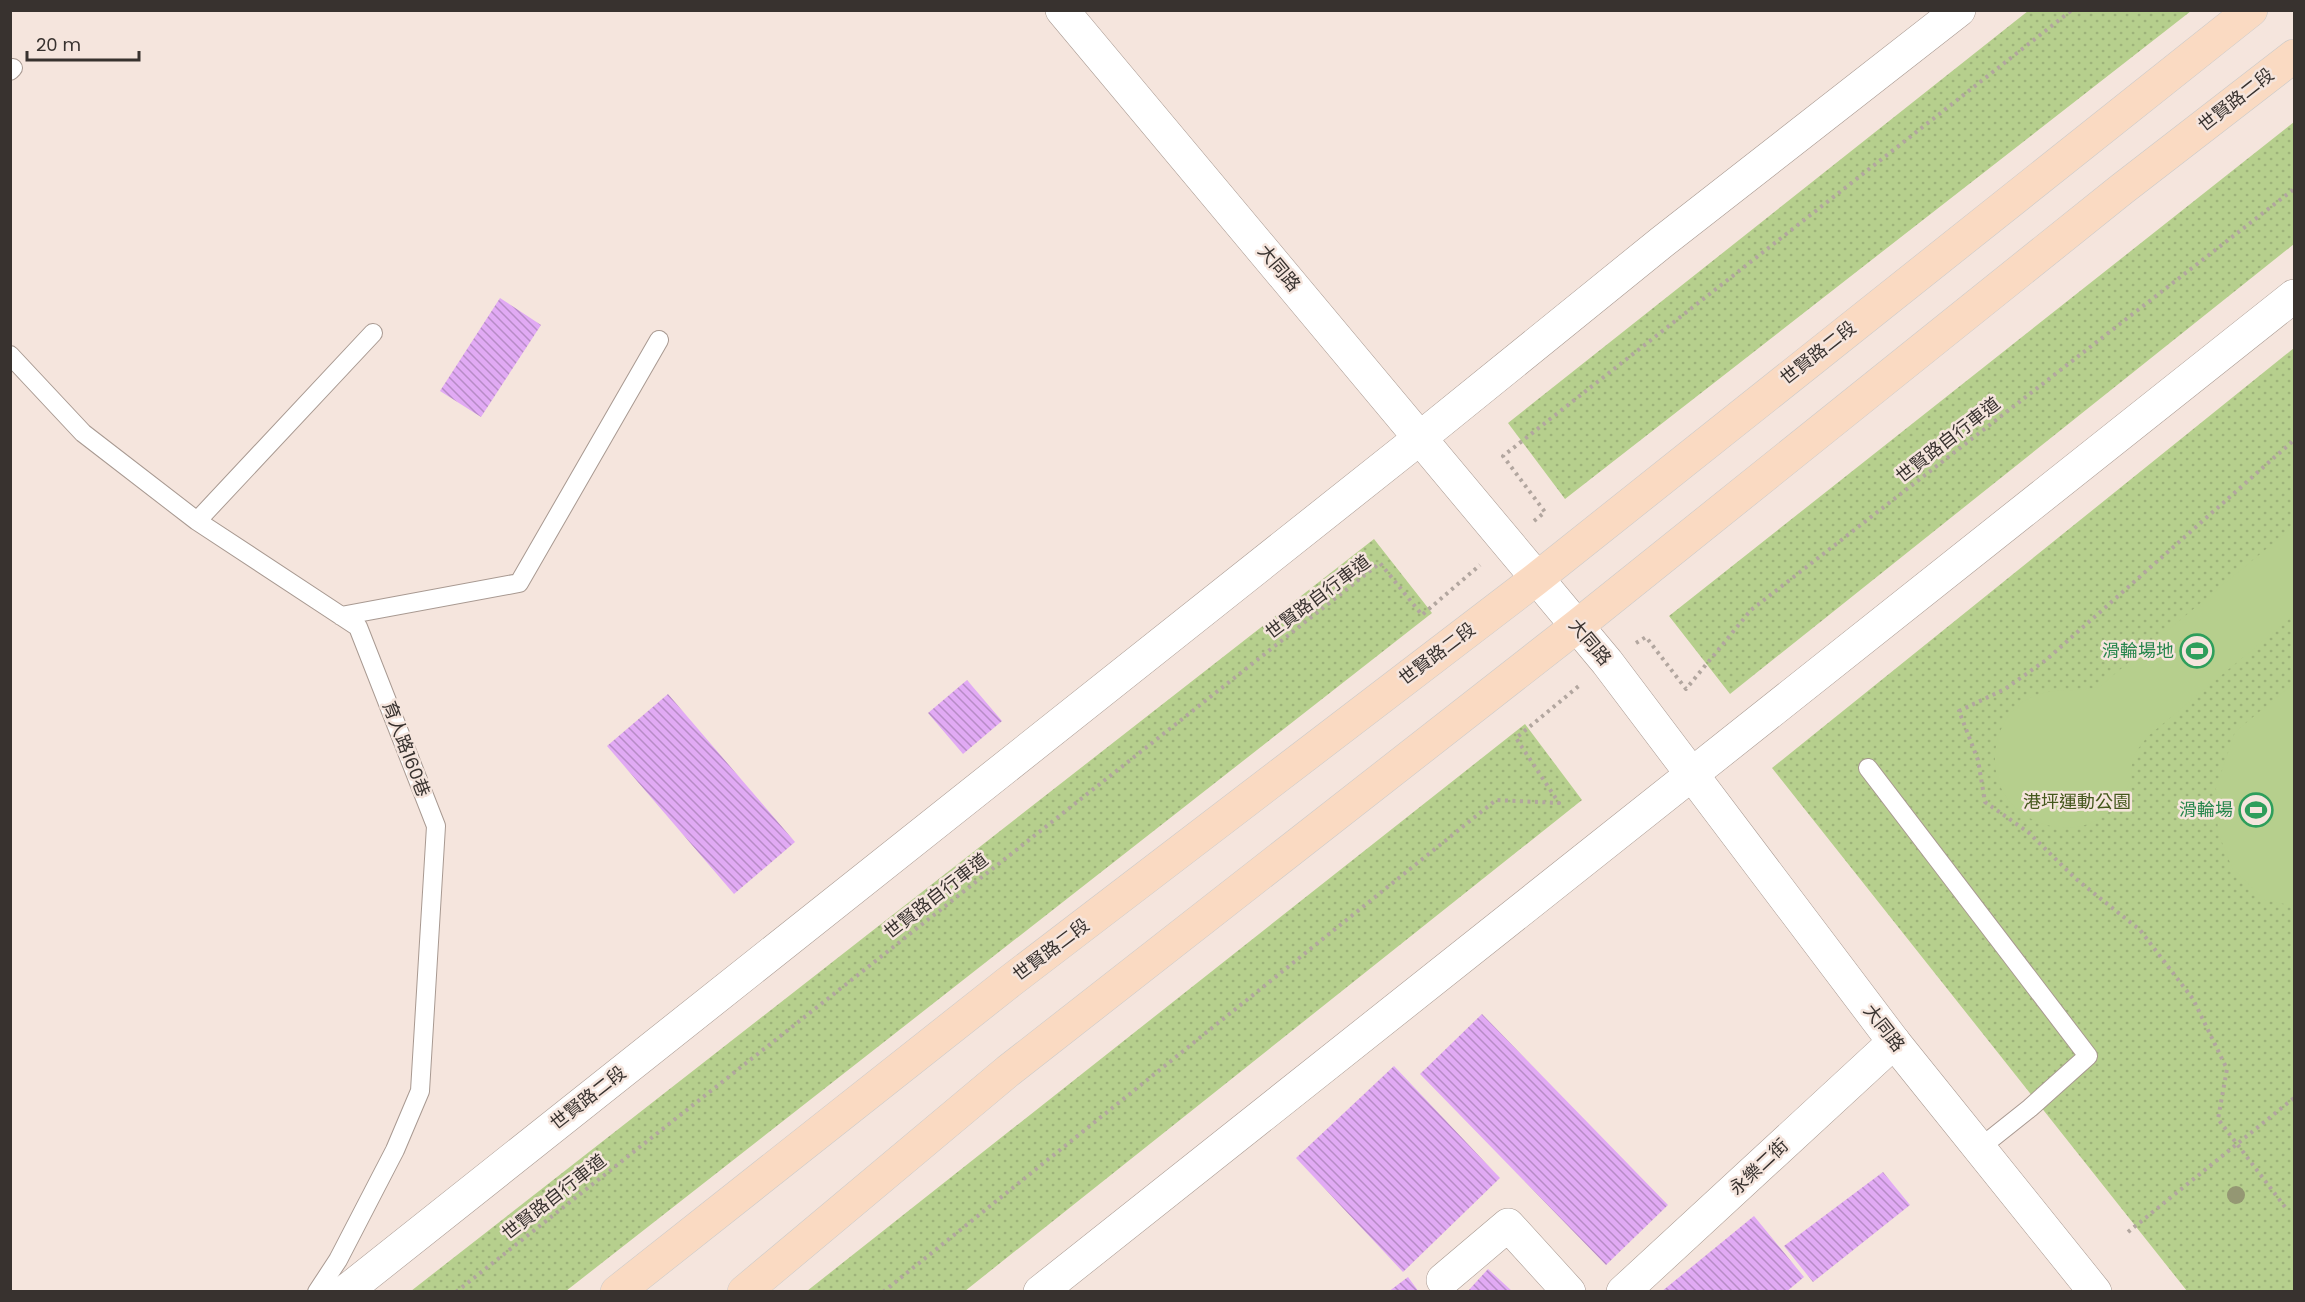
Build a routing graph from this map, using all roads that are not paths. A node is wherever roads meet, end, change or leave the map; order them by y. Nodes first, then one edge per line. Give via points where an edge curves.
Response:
1 (1062, 10) edge
2 (1959, 10) edge
3 (2251, 10) edge
4 (2295, 56) edge
5 (2295, 296) edge
6 (373, 333) dead end
7 (659, 339) dead end
8 (10, 355) edge
9 (1420, 438) junction
10 (197, 521) junction
11 (1536, 579) junction
12 (341, 616) junction
13 (1577, 626) junction
14 (1868, 768) dead end
15 (1692, 773) junction
16 (1894, 1042) junction
17 (1981, 1147) junction
18 (1443, 1280) dead end
19 (317, 1292) edge
20 (345, 1292) edge
21 (617, 1292) edge
22 (744, 1292) edge
23 (1040, 1292) edge
24 (1569, 1292) edge
25 (1623, 1292) edge
26 (2095, 1292) edge

1 - 9 street, 大同路
2 - 9 street, 世賢路二段 via 1662,242
3 - 11 main road, 世賢路二段
4 - 13 main road, 世賢路二段 via 2121,189
5 - 15 street
6 - 10 lane
7 - 12 lane via 519,583
8 - 10 lane, 育人路160巷 via 84,433
9 - 11 street, 大同路 via 1509,541
9 - 20 street, 世賢路二段
10 - 12 lane, 育人路160巷
11 - 13 street, 大同路
11 - 21 main road, 世賢路二段 via 1009,982
12 - 19 lane, 育人路160巷 via 358,627 436,826 420,1091 338,1260
13 - 15 street, 大同路
13 - 22 main road, 世賢路二段 via 1008,1071
14 - 17 lane via 2088,1056
15 - 16 street, 大同路
15 - 23 street
16 - 17 street, 大同路
16 - 25 street, 永樂二街
17 - 26 street, 大同路
18 - 24 street via 1508,1225

